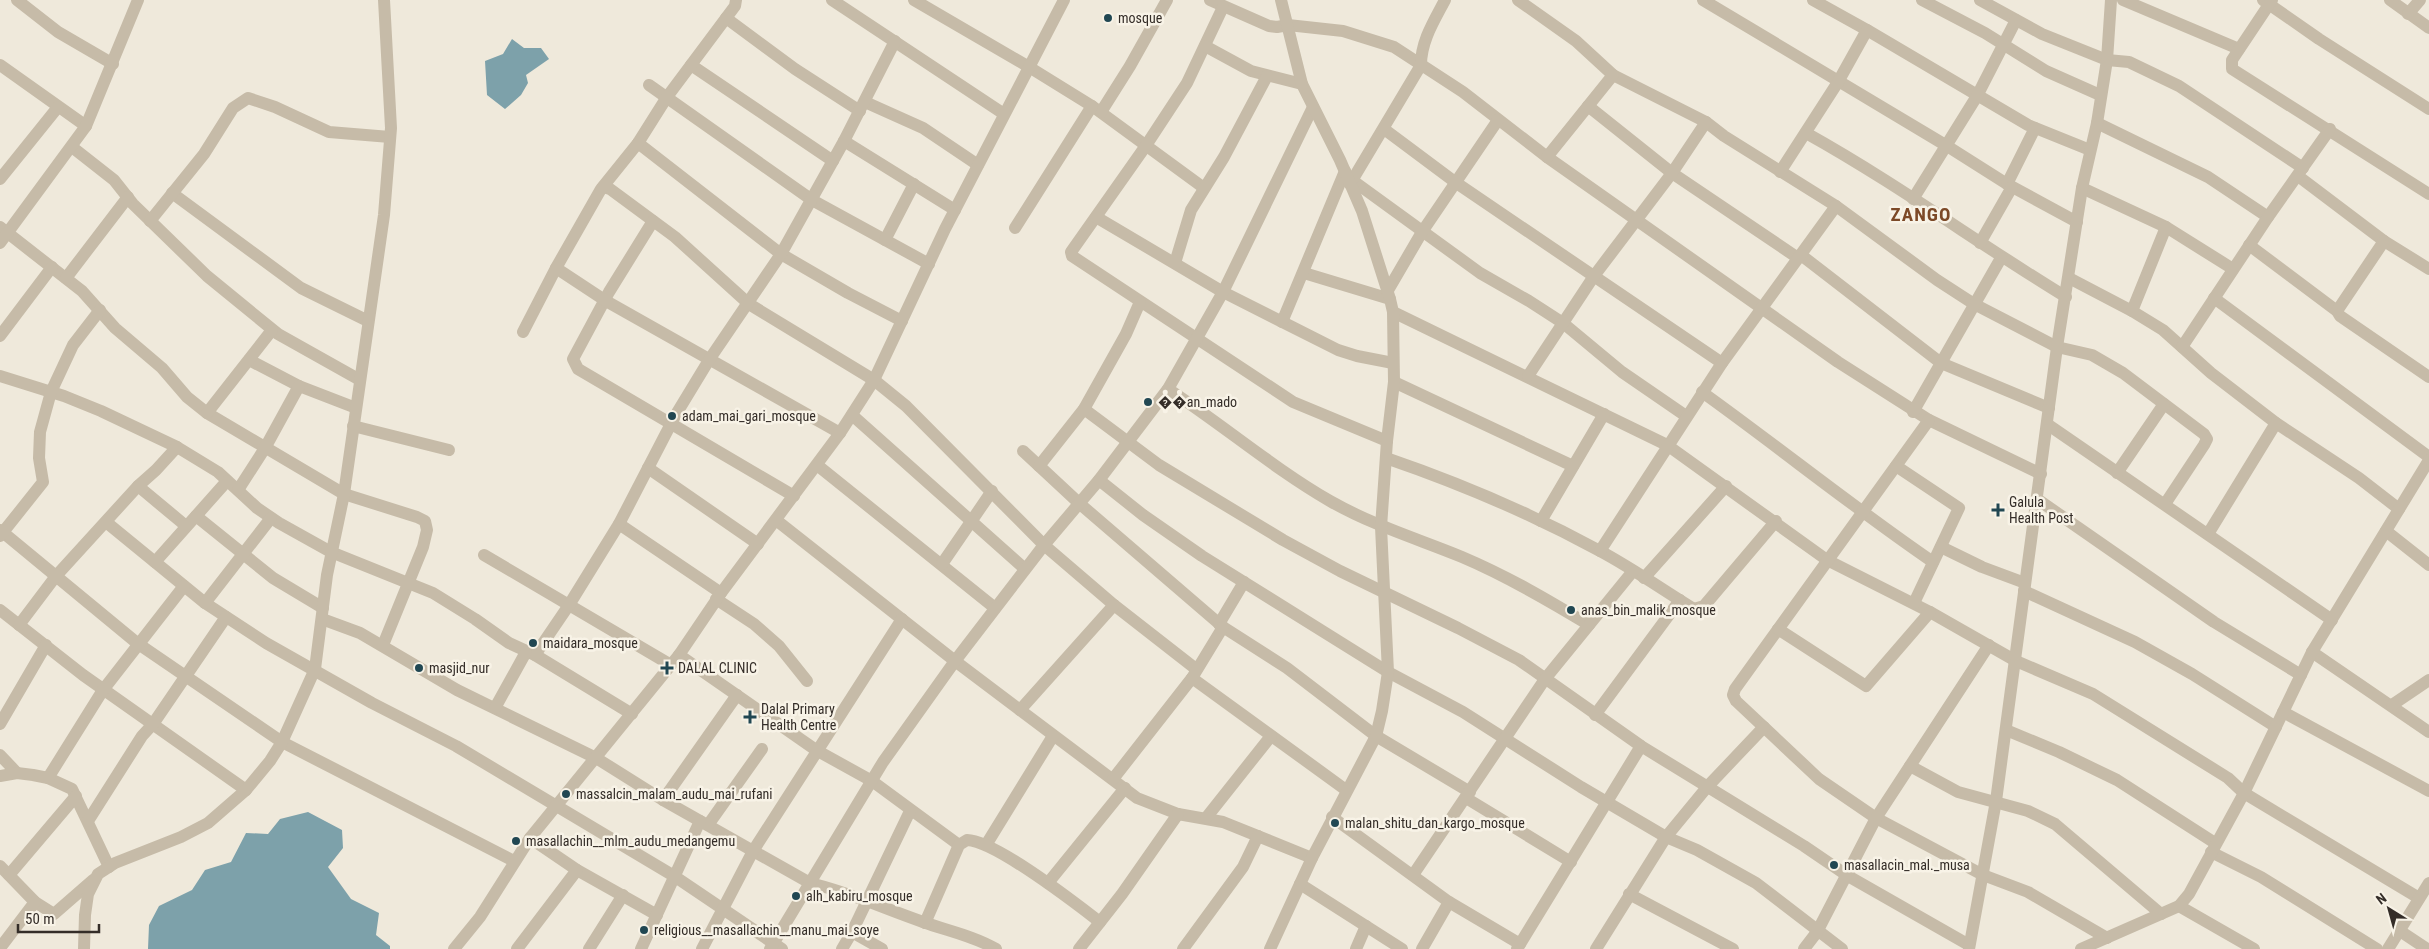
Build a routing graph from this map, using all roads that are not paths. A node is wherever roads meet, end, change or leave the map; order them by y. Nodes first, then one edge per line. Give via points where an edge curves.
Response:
1 (17, 0) edge
2 (138, 0) edge
3 (384, 0) edge
4 (736, 0) edge
5 (832, 0) edge
6 (914, 0) edge
7 (1064, 0) edge
8 (1167, 0) edge
9 (1210, 0) edge
10 (1281, 0) edge
11 (1445, 0) edge
12 (1518, 0) edge
13 (1703, 0) edge
14 (1813, 0) edge
15 (1922, 0) edge
16 (2111, 0) edge
17 (2123, 0) edge
18 (2390, 0) edge
19 (2420, 0) edge
20 (1985, 1) edge
21 (2268, 1) edge
22 (1223, 7) junction
23 (2408, 14) junction
24 (726, 18) junction
25 (2016, 20) junction
26 (1288, 25) junction
27 (2429, 28) edge
28 (1867, 30) junction
29 (895, 41) junction
30 (2002, 45) junction
31 (1205, 46) junction
32 (2239, 49) junction
33 (2107, 60) junction
34 (113, 64) junction
35 (0, 65) edge
36 (691, 65) junction
37 (1420, 65) junction
38 (1029, 67) junction
39 (1613, 75) junction
40 (1267, 76) junction
41 (1838, 82) junction
42 (1302, 84) junction
43 (649, 85) dead end
44 (2100, 95) junction
45 (1977, 96) junction
46 (667, 97) junction
47 (862, 106) junction
48 (1588, 106) junction
49 (58, 107) junction
50 (1313, 107) junction
51 (1096, 109) junction
52 (2429, 109) edge
53 (1004, 114) junction
54 (1498, 120) junction
55 (1706, 122) junction
56 (2097, 123) junction
57 (86, 126) junction
58 (2035, 128) junction
59 (1384, 129) junction
60 (2330, 129) junction
61 (1806, 133) junction
62 (390, 137) junction
63 (844, 141) junction
64 (638, 143) junction
65 (1947, 146) junction
66 (72, 147) junction
67 (1145, 147) junction
68 (2090, 150) junction
69 (1547, 157) junction
70 (833, 161) junction
71 (978, 165) junction
72 (1780, 172) junction
73 (2300, 172) junction
74 (1672, 173) junction
75 (1349, 178) junction
76 (0, 179) edge
77 (1455, 182) junction
78 (914, 184) junction
79 (603, 186) junction
80 (2009, 186) junction
81 (1204, 188) junction
82 (2082, 188) junction
83 (172, 193) junction
84 (2429, 194) edge
85 (128, 197) junction
86 (1913, 199) junction
87 (812, 200) junction
88 (1836, 206) junction
89 (955, 210) junction
90 (1096, 217) junction
91 (2268, 217) junction
92 (1635, 220) junction
93 (150, 221) junction
94 (653, 221) junction
95 (2077, 222) junction
96 (2166, 227) junction
97 (1015, 228) dead end
98 (1422, 232) junction
99 (3, 234) edge
100 (886, 240) junction
101 (2384, 241) junction
102 (1980, 243) junction
103 (2249, 245) junction
104 (782, 254) junction
105 (1799, 256) junction
106 (2001, 258) junction
107 (1174, 263) junction
108 (929, 264) junction
109 (52, 267) junction
110 (556, 268) junction
111 (2233, 269) junction
112 (2429, 269) edge
113 (1304, 274) junction
114 (1594, 276) junction
115 (66, 278) junction
116 (2069, 278) junction
117 (1223, 292) junction
118 (2066, 297) junction
119 (2214, 298) junction
120 (606, 301) junction
121 (1390, 301) junction
122 (1140, 302) junction
123 (749, 304) junction
124 (1974, 304) junction
125 (1762, 308) junction
126 (100, 310) junction
127 (2132, 311) junction
128 (2337, 311) junction
129 (902, 321) junction
130 (368, 322) junction
131 (1282, 322) junction
132 (1563, 323) junction
133 (272, 330) junction
134 (523, 332) dead end
135 (0, 336) edge
136 (1198, 339) junction
137 (2057, 347) junction
138 (2182, 347) junction
139 (249, 360) junction
140 (709, 360) junction
141 (1393, 362) junction
142 (1722, 363) junction
143 (1941, 363) junction
144 (0, 376) edge
145 (1528, 376) junction
146 (2429, 377) edge
147 (360, 380) junction
148 (874, 380) junction
149 (1394, 382) junction
150 (299, 386) junction
151 (1168, 389) junction
152 (51, 392) junction
153 (1702, 392) junction
154 (2164, 404) junction
155 (356, 408) junction
156 (2049, 408) junction
157 (1084, 409) junction
158 (1913, 412) junction
159 (207, 413) junction
160 (852, 414) junction
161 (1604, 414) junction
162 (1686, 416) junction
163 (1929, 420) junction
164 (671, 422) junction
165 (2276, 422) junction
166 (2047, 424) junction
167 (353, 426) junction
168 (840, 433) junction
169 (1128, 441) junction
170 (1387, 441) junction
171 (1667, 445) junction
172 (177, 447) junction
173 (265, 448) junction
174 (449, 450) dead end
175 (1023, 451) dead end
176 (1386, 458) junction
177 (2429, 458) edge
178 (817, 465) junction
179 (1039, 466) junction
180 (1573, 466) junction
181 (1896, 466) junction
182 (648, 468) junction
183 (2117, 473) junction
184 (2040, 474) junction
185 (227, 480) junction
186 (1099, 480) junction
187 (138, 486) junction
188 (1726, 486) junction
189 (238, 490) junction
190 (992, 491) junction
191 (344, 494) junction
192 (794, 496) junction
193 (2037, 498) junction
194 (1080, 504) junction
195 (2165, 504) junction
196 (2399, 509) junction
197 (1861, 513) junction
198 (196, 516) junction
199 (271, 518) junction
200 (776, 520) junction
201 (971, 520) junction
202 (1541, 521) junction
203 (1776, 521) junction
204 (106, 522) junction
205 (619, 524) junction
206 (186, 526) junction
207 (1381, 527) junction
208 (2386, 531) junction
209 (1, 533) edge
210 (2208, 534) junction
211 (758, 544) junction
212 (1044, 545) junction
213 (1941, 547) junction
214 (1600, 551) junction
215 (331, 552) junction
216 (242, 555) junction
217 (484, 555) dead end
218 (1827, 560) junction
219 (154, 562) junction
220 (1933, 562) junction
221 (942, 564) junction
222 (2429, 565) edge
223 (1025, 569) junction
224 (1638, 574) junction
225 (56, 576) junction
226 (409, 582) junction
227 (1244, 582) junction
228 (184, 586) junction
229 (2025, 587) junction
230 (1383, 592) junction
231 (719, 596) junction
232 (1680, 600) junction
233 (205, 603) junction
234 (1914, 603) junction
235 (569, 605) junction
236 (1114, 605) junction
237 (995, 608) junction
238 (0, 610) edge
239 (1930, 612) junction
240 (323, 613) junction
241 (226, 617) junction
242 (902, 619) junction
243 (2332, 620) junction
244 (18, 625) junction
245 (1589, 625) junction
246 (1221, 626) junction
247 (1778, 630) junction
248 (137, 643) junction
249 (46, 645) junction
250 (1989, 645) junction
251 (383, 646) junction
252 (2312, 652) junction
253 (530, 653) junction
254 (675, 660) junction
255 (955, 661) junction
256 (2016, 661) junction
257 (315, 669) junction
258 (1388, 672) junction
259 (1194, 674) junction
260 (2301, 675) junction
261 (184, 677) junction
262 (1545, 679) junction
263 (807, 680) dead end
264 (2429, 680) edge
265 (103, 690) junction
266 (738, 696) junction
267 (2392, 705) junction
268 (494, 708) junction
269 (1020, 710) junction
270 (2283, 712) junction
271 (632, 714) junction
272 (1595, 715) junction
273 (0, 724) edge
274 (153, 724) junction
275 (1764, 727) junction
276 (2276, 727) junction
277 (2006, 730) junction
278 (2429, 732) edge
279 (1053, 736) junction
280 (1271, 736) junction
281 (1376, 736) junction
282 (1504, 738) junction
283 (282, 742) junction
284 (1641, 746) junction
285 (762, 749) dead end
286 (816, 750) junction
287 (0, 755) edge
288 (596, 758) junction
289 (1910, 766) junction
290 (17, 773) junction
291 (1, 778) edge
292 (48, 778) junction
293 (1113, 779) junction
294 (872, 781) junction
295 (1708, 786) junction
296 (1125, 788) junction
297 (246, 790) junction
298 (1346, 790) junction
299 (2429, 791) edge
300 (2244, 794) junction
301 (1468, 795) junction
302 (76, 796) junction
303 (663, 800) junction
304 (1996, 801) junction
305 (1605, 802) junction
306 (557, 806) junction
307 (910, 811) junction
308 (1178, 814) junction
309 (1332, 817) junction
310 (1206, 818) junction
311 (1876, 818) junction
312 (88, 822) junction
313 (704, 823) junction
314 (1258, 836) junction
315 (1666, 837) junction
316 (530, 838) junction
317 (959, 845) junction
318 (986, 845) junction
319 (2213, 848) junction
320 (753, 851) junction
321 (1312, 858) junction
322 (514, 862) junction
323 (1571, 862) junction
324 (109, 867) junction
325 (4, 870) edge
326 (577, 870) junction
327 (98, 874) junction
328 (1413, 875) junction
329 (1983, 875) junction
330 (674, 876) junction
331 (1848, 876) junction
332 (810, 883) junction
333 (1048, 883) junction
334 (2429, 883) edge
335 (1300, 884) junction
336 (1629, 894) junction
337 (623, 895) junction
338 (2420, 898) junction
339 (35, 902) junction
340 (867, 902) junction
341 (1449, 902) junction
342 (2179, 906) junction
343 (723, 909) junction
344 (2161, 914) junction
345 (656, 915) junction
346 (1100, 922) junction
347 (925, 923) junction
348 (1366, 926) junction
349 (2400, 931) junction
350 (852, 932) junction
351 (1817, 932) junction
352 (2107, 938) junction
353 (971, 944) edge
354 (82, 946) edge
355 (1518, 946) edge
356 (775, 947) edge
357 (1969, 947) edge
358 (0, 948) edge
359 (454, 949) edge
360 (517, 949) edge
361 (589, 949) edge
362 (641, 949) edge
363 (702, 949) edge
364 (842, 949) edge
365 (882, 949) edge
366 (996, 949) edge
367 (1079, 949) edge
368 (1183, 949) edge
369 (1270, 949) edge
370 (1356, 949) edge
371 (1402, 949) edge
372 (1422, 949) edge
373 (1596, 949) edge
374 (1733, 949) edge
375 (1804, 949) edge
376 (1842, 949) edge
377 (2081, 949) edge
378 (2254, 949) edge
379 (2377, 949) edge
380 (2388, 949) edge
381 (2427, 949) edge

1 - 34 street via 58,32
2 - 34 street
3 - 62 street
4 - 24 street
5 - 29 street
6 - 38 street
7 - 38 street
8 - 51 street via 1130,66
9 - 22 street
10 - 26 street
11 - 37 street via 1423,45
12 - 39 street via 1576,41
13 - 41 street
14 - 28 street
15 - 30 street
16 - 33 street
17 - 32 street
18 - 23 street
19 - 23 street
20 - 25 street
21 - 32 street
21 - 52 street via 2318,39
22 - 26 street via 1269,26
22 - 31 street
23 - 27 street
24 - 36 street
24 - 47 street via 795,69
25 - 30 street
25 - 33 street
26 - 37 street via 1343,31 1394,47
26 - 42 street
28 - 41 street
28 - 45 street
29 - 47 street
29 - 53 street
30 - 44 street via 2046,71
30 - 45 street
31 - 40 street
31 - 67 street via 1187,83
32 - 60 street via 2231,64 2236,72
33 - 44 street
33 - 73 street via 2129,62 2179,86
34 - 57 street
35 - 49 street
36 - 46 street
36 - 70 street
37 - 54 street via 1463,92
37 - 59 street
38 - 51 street
38 - 53 street
39 - 48 street
39 - 55 street
40 - 42 street
40 - 81 street
41 - 61 street
41 - 65 street
42 - 50 street
43 - 46 street
44 - 56 street
45 - 58 street
45 - 65 street
46 - 64 street
46 - 87 street
47 - 63 street
47 - 71 street via 923,128
48 - 69 street
48 - 74 street
49 - 57 street
49 - 76 street
50 - 75 street
50 - 117 street
51 - 67 street
51 - 97 street
53 - 71 street
54 - 69 street
54 - 77 street
55 - 72 street
55 - 74 street
56 - 68 street
56 - 91 street via 2208,177
57 - 66 street
58 - 68 street
58 - 80 street
59 - 75 street
59 - 77 street
60 - 73 street
60 - 84 street
61 - 72 street
61 - 86 street
62 - 83 street via 329,132 248,98 234,108 204,154
62 - 130 street via 384,215
63 - 70 street
63 - 78 street
64 - 79 street
64 - 104 street
65 - 80 street
65 - 86 street
66 - 85 street via 114,180
66 - 99 street
67 - 81 street
67 - 90 street
68 - 82 street
69 - 92 street
70 - 87 street
71 - 89 street
72 - 88 street
73 - 91 street
73 - 101 street
74 - 92 street
74 - 105 street
75 - 98 street
75 - 113 street
75 - 121 street
77 - 98 street
77 - 114 street
78 - 89 street
78 - 100 street
79 - 94 street
79 - 110 street
80 - 95 street
80 - 102 street
81 - 107 street via 1191,210
82 - 95 street
82 - 96 street
83 - 93 street
83 - 130 street via 301,288
85 - 93 street
85 - 115 street
86 - 102 street
87 - 100 street
87 - 104 street
88 - 105 street
88 - 124 street
89 - 108 street
90 - 107 street
90 - 122 street via 1071,252 1072,256
91 - 103 street
92 - 114 street
92 - 125 street
93 - 133 street via 207,276
94 - 120 street
94 - 123 street
95 - 116 street
96 - 111 street
96 - 127 street
98 - 121 street
98 - 132 street via 1480,273
99 - 109 street
100 - 108 street
101 - 112 street
101 - 128 street
102 - 106 street
103 - 111 street
103 - 128 street
104 - 123 street
104 - 129 street
105 - 125 street
105 - 143 street
106 - 118 street
106 - 124 street
107 - 117 street
108 - 129 street
109 - 115 street
109 - 135 street
110 - 120 street
110 - 134 street
111 - 119 street
113 - 121 street
113 - 131 street
114 - 132 street
114 - 142 street
115 - 126 street
116 - 118 street
116 - 127 street
117 - 131 street
117 - 136 street
118 - 137 street
119 - 138 street
119 - 177 street
120 - 140 street
120 - 164 street via 573,359 574,364
121 - 141 street
121 - 145 street
122 - 136 street
122 - 157 street
123 - 140 street
123 - 148 street
124 - 137 street
124 - 143 street
125 - 142 street
125 - 158 street
126 - 152 street via 64,360
126 - 159 street
127 - 138 street via 2163,330
128 - 146 street
129 - 148 street
130 - 147 street
131 - 141 street via 1338,350
132 - 145 street
132 - 162 street via 1622,372
133 - 139 street
133 - 147 street
136 - 151 street
136 - 170 street via 1292,402
137 - 154 street via 2092,355
137 - 156 street
138 - 165 street
139 - 150 street
139 - 159 street
140 - 164 street
140 - 168 street
141 - 149 street
142 - 153 street
143 - 156 street
143 - 158 street
144 - 152 street
145 - 161 street
147 - 155 street
148 - 160 street
148 - 190 street via 906,406
149 - 170 street
149 - 180 street
150 - 155 street
150 - 173 street
151 - 169 street
151 - 207 street via 1282,471
152 - 172 street via 102,411
152 - 209 street via 40,432 39,458 43,482
153 - 162 street
153 - 197 street
154 - 183 street
154 - 195 street via 2207,439
155 - 167 street
156 - 166 street
157 - 169 street
157 - 179 street
158 - 163 street
159 - 173 street
160 - 168 street
160 - 201 street
161 - 171 street
161 - 180 street
162 - 171 street
163 - 181 street
163 - 184 street
164 - 182 street
164 - 192 street
165 - 196 street
165 - 210 street
166 - 183 street
166 - 184 street
167 - 174 street
167 - 191 street
168 - 178 street
169 - 186 street
169 - 230 street via 1159,465 1234,511
170 - 176 street
171 - 188 street
171 - 214 street
172 - 185 street
172 - 187 street
173 - 189 street
173 - 191 street
175 - 179 street
176 - 202 street
176 - 207 street
177 - 196 street
178 - 192 street
178 - 221 street
179 - 194 street
180 - 202 street
181 - 197 street
181 - 213 street via 1958,508
182 - 205 street
182 - 211 street
183 - 195 street
184 - 193 street
185 - 189 street
185 - 198 street
186 - 194 street
186 - 227 street via 1143,515
187 - 204 street
187 - 206 street
188 - 203 street
188 - 224 street
189 - 199 street
190 - 201 street
190 - 212 street
191 - 215 street
191 - 226 street via 425,521 424,547
192 - 200 street
193 - 229 street
193 - 260 street via 2214,622
194 - 212 street
194 - 246 street
195 - 210 street
196 - 208 street
197 - 218 street
197 - 220 street
198 - 206 street
198 - 216 street
199 - 215 street
199 - 216 street
200 - 211 street
200 - 242 street
201 - 221 street
201 - 223 street
202 - 214 street
203 - 218 street
203 - 232 street via 1704,606 1694,609
204 - 219 street
204 - 225 street
205 - 231 street
205 - 235 street
206 - 219 street
207 - 230 street
207 - 245 street via 1462,557 1516,582
208 - 222 street
208 - 243 street
209 - 225 street
210 - 243 street
211 - 231 street
212 - 223 street
212 - 236 street
213 - 220 street
213 - 229 street
214 - 224 street
215 - 226 street
215 - 240 street
216 - 233 street
216 - 240 street
217 - 235 street
218 - 234 street
218 - 247 street
219 - 228 street
220 - 234 street
221 - 237 street
223 - 237 street
224 - 232 street
224 - 245 street
225 - 244 street
225 - 248 street
226 - 251 street
226 - 253 street via 433,593
227 - 246 street
227 - 258 street
228 - 233 street
228 - 248 street
229 - 256 street
229 - 276 street via 2135,642
230 - 258 street
230 - 262 street via 1519,660
231 - 254 street
231 - 263 street via 780,646
232 - 272 street
233 - 241 street
234 - 239 street
235 - 253 street
235 - 254 street
236 - 259 street
236 - 269 street
237 - 255 street
238 - 244 street
239 - 247 street via 1866,686
239 - 250 street
240 - 251 street
240 - 257 street
241 - 257 street
241 - 261 street
242 - 255 street
242 - 286 street
243 - 252 street
244 - 249 street
245 - 262 street
246 - 259 street
246 - 281 street via 1287,668
247 - 275 street via 1733,695
248 - 261 street
248 - 265 street
249 - 265 street
249 - 273 street
250 - 256 street
250 - 289 street
251 - 268 street
252 - 260 street
252 - 267 street
253 - 268 street
253 - 271 street
254 - 266 street
254 - 271 street
255 - 269 street
255 - 294 street
256 - 277 street
256 - 300 street via 2092,694 2228,778
257 - 283 street
257 - 306 street
258 - 281 street
258 - 282 street
259 - 280 street
259 - 293 street
260 - 270 street
261 - 274 street
261 - 283 street
262 - 272 street
262 - 282 street
264 - 267 street
265 - 274 street
265 - 292 street
266 - 286 street
266 - 303 street
267 - 278 street
268 - 288 street
269 - 279 street
270 - 276 street
270 - 299 street
271 - 288 street
272 - 284 street
274 - 297 street
274 - 312 street via 142,736
275 - 295 street
275 - 311 street via 1819,780
276 - 300 street
277 - 304 street
277 - 319 street via 2117,780
279 - 293 street
279 - 318 street
280 - 298 street
280 - 310 street
281 - 298 street
281 - 301 street
282 - 301 street
282 - 305 street
283 - 297 street
283 - 322 street
284 - 295 street
284 - 305 street
285 - 313 street
286 - 294 street
286 - 320 street
287 - 290 street
288 - 303 street
288 - 306 street
289 - 304 street via 1958,792
289 - 311 street
290 - 291 street
290 - 292 street
292 - 302 street via 67,786
293 - 296 street
294 - 307 street
294 - 332 street
295 - 315 street
295 - 331 street
296 - 308 street via 1137,798
296 - 333 street
297 - 324 street via 208,823
298 - 309 street
300 - 319 street
300 - 338 street
301 - 323 street
301 - 328 street
302 - 312 street
302 - 325 street
303 - 313 street
304 - 329 street
304 - 344 street via 2055,824
305 - 315 street
305 - 323 street
306 - 316 street
306 - 330 street
307 - 317 street
307 - 340 street
308 - 310 street
308 - 346 street
309 - 321 street
309 - 328 street
310 - 314 street
311 - 329 street
311 - 331 street
312 - 324 street
313 - 320 street
313 - 330 street
314 - 321 street
314 - 368 street via 1243,867
315 - 336 street
315 - 351 street via 1697,850 1756,883
316 - 322 street
316 - 326 street
317 - 318 street via 967,840
317 - 347 street
318 - 333 street
319 - 342 street via 2189,894
319 - 379 street
320 - 332 street
320 - 343 street
321 - 335 street
322 - 359 street via 480,917
323 - 355 street
324 - 327 street
325 - 339 street
326 - 337 street
326 - 360 street
327 - 339 street via 54,914
327 - 354 street via 88,894
328 - 341 street
329 - 352 street via 2028,892
329 - 357 street
330 - 343 street
330 - 345 street
331 - 351 street
331 - 357 street
332 - 340 street via 837,889
332 - 356 street
333 - 346 street
334 - 338 street
335 - 348 street
335 - 369 street
336 - 373 street
336 - 374 street
337 - 345 street
337 - 361 street
338 - 349 street
339 - 358 street
340 - 347 street
340 - 350 street
341 - 355 street
341 - 372 street
342 - 344 street
342 - 378 street
343 - 356 street
343 - 363 street
344 - 352 street
345 - 362 street
346 - 367 street
347 - 353 street
348 - 370 street
348 - 371 street
349 - 380 street
349 - 381 street
350 - 364 street
350 - 365 street
351 - 375 street
351 - 376 street
352 - 377 street
353 - 366 street

